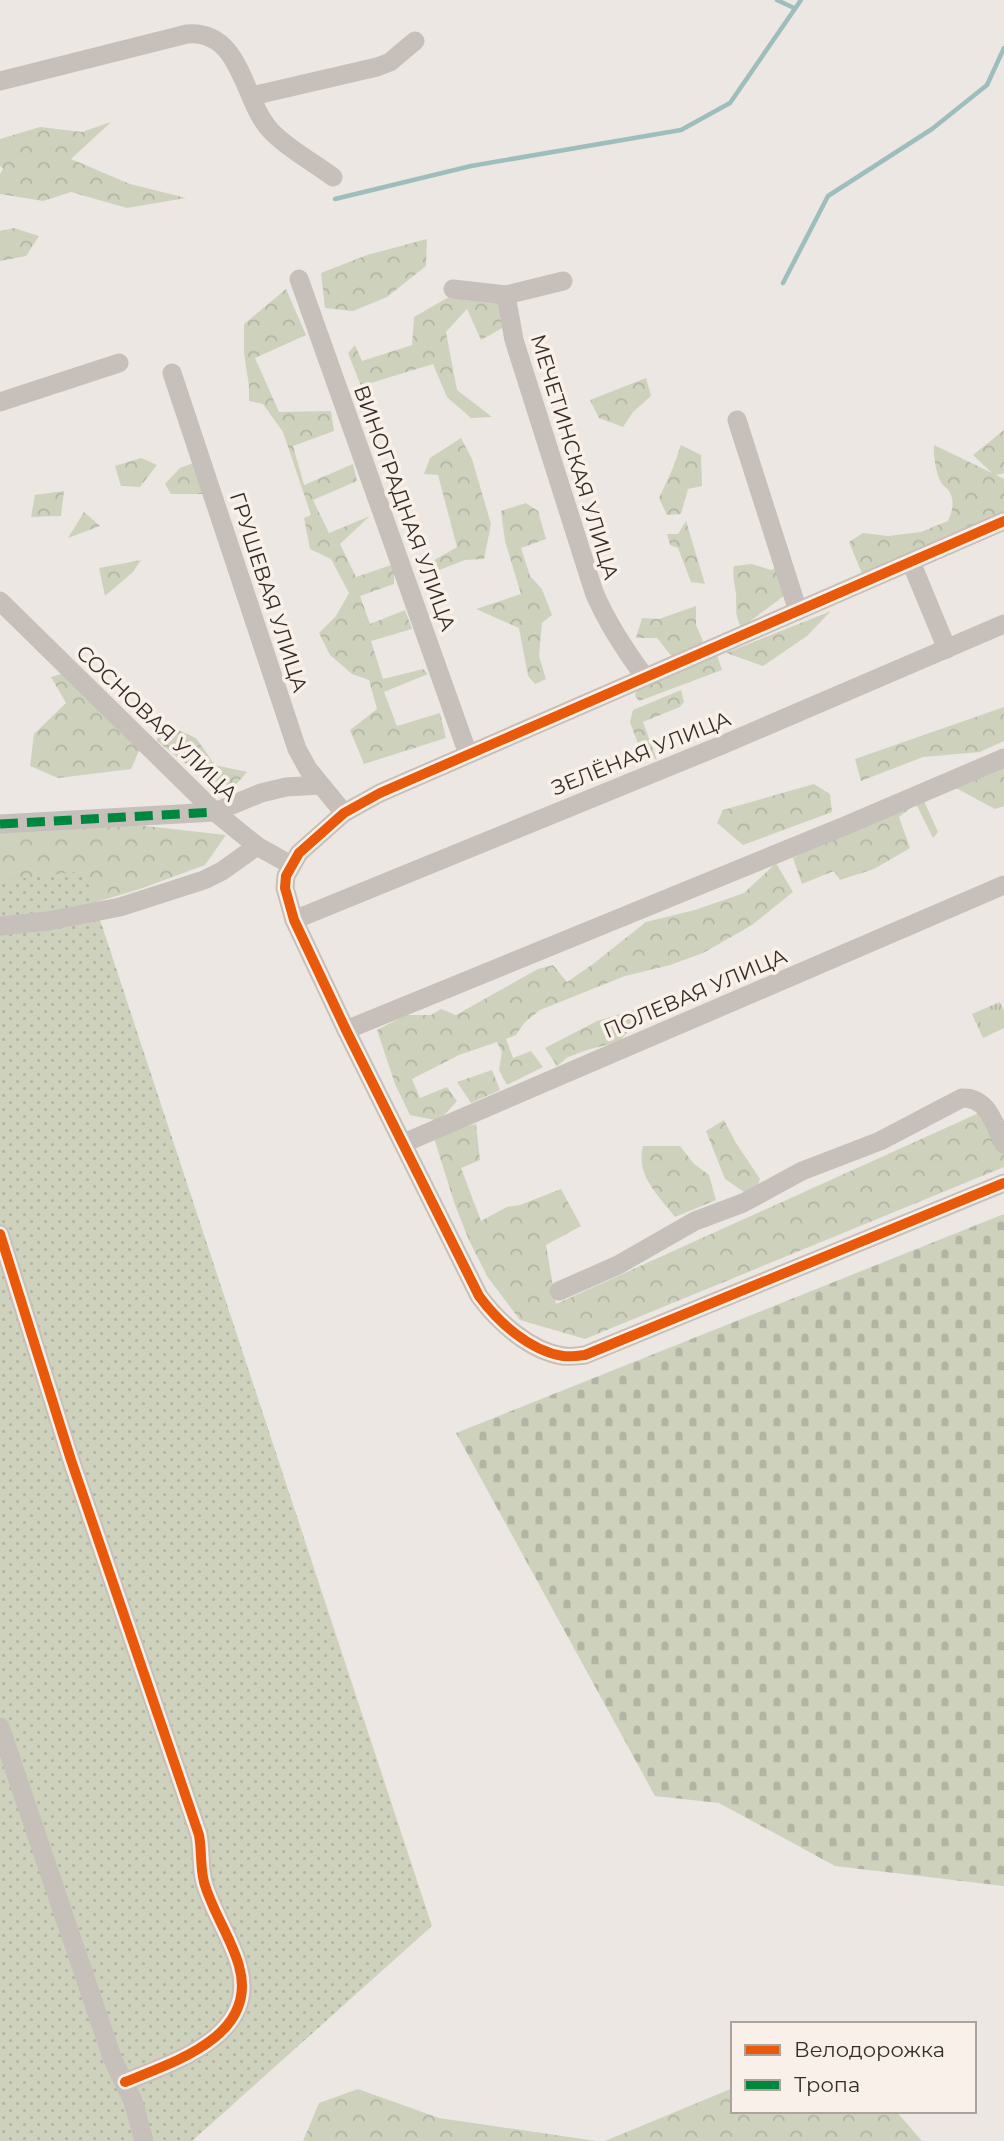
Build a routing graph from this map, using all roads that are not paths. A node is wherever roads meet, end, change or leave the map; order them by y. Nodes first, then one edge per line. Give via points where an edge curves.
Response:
1 (415, 41) dead end
2 (0, 81) edge
3 (251, 96) junction
4 (333, 177) dead end
5 (299, 279) dead end
6 (563, 281) dead end
7 (453, 289) dead end
8 (506, 295) junction
9 (119, 363) dead end
10 (172, 373) dead end
11 (1, 400) edge
12 (737, 420) dead end
13 (1004, 521) edge
14 (911, 562) junction
15 (0, 601) edge
16 (798, 611) junction
17 (1004, 624) edge
18 (947, 649) junction
19 (645, 677) junction
20 (468, 754) junction
21 (1004, 758) edge
22 (320, 785) junction
23 (215, 812) junction
24 (344, 813) junction
25 (0, 824) edge
26 (257, 846) junction
27 (290, 865) junction
28 (1004, 885) edge
29 (294, 920) junction
30 (0, 926) edge
31 (346, 1030) junction
32 (404, 1143) junction
33 (1004, 1144) edge
34 (1004, 1183) edge
35 (1, 1238) edge
36 (559, 1291) dead end
37 (0, 1727) edge
38 (125, 2082) junction
39 (144, 2141) edge

1 - 3 street via 377,67
2 - 3 street via 198,33 229,54
3 - 4 street via 269,129
5 - 20 street, ВИНОГРАДНАЯ УЛИЦА
6 - 8 street
7 - 8 street
8 - 19 street, МЕЧЕТИНСКАЯ УЛИЦА via 514,340 594,592 605,618
9 - 11 street
10 - 22 street, ГРУШЕВАЯ УЛИЦА via 297,749
12 - 16 street
13 - 14 street
14 - 16 street
14 - 18 street
15 - 23 street, СОСНОВАЯ УЛИЦА
16 - 19 street
17 - 18 street, ЗЕЛЁНАЯ УЛИЦА
18 - 29 street, ЗЕЛЁНАЯ УЛИЦА
19 - 20 street
20 - 24 street
21 - 31 street
22 - 23 street via 261,793
22 - 24 street, ГРУШЕВАЯ УЛИЦА
23 - 25 street
23 - 26 street, СОСНОВАЯ УЛИЦА
24 - 27 street
26 - 27 street, СОСНОВАЯ УЛИЦА
26 - 30 street via 204,880 120,907
27 - 29 street via 285,888
28 - 32 street, ПОЛЕВАЯ УЛИЦА
29 - 31 street
31 - 32 street
32 - 34 street via 479,1296 520,1338 563,1356 605,1348
33 - 36 street via 985,1107 978,1100 962,1098 880,1140 695,1221 618,1265
35 - 38 street via 199,1835 205,1885 239,1966 243,1988 236,2015 215,2038 181,2060
37 - 38 street via 113,2060
38 - 39 street

